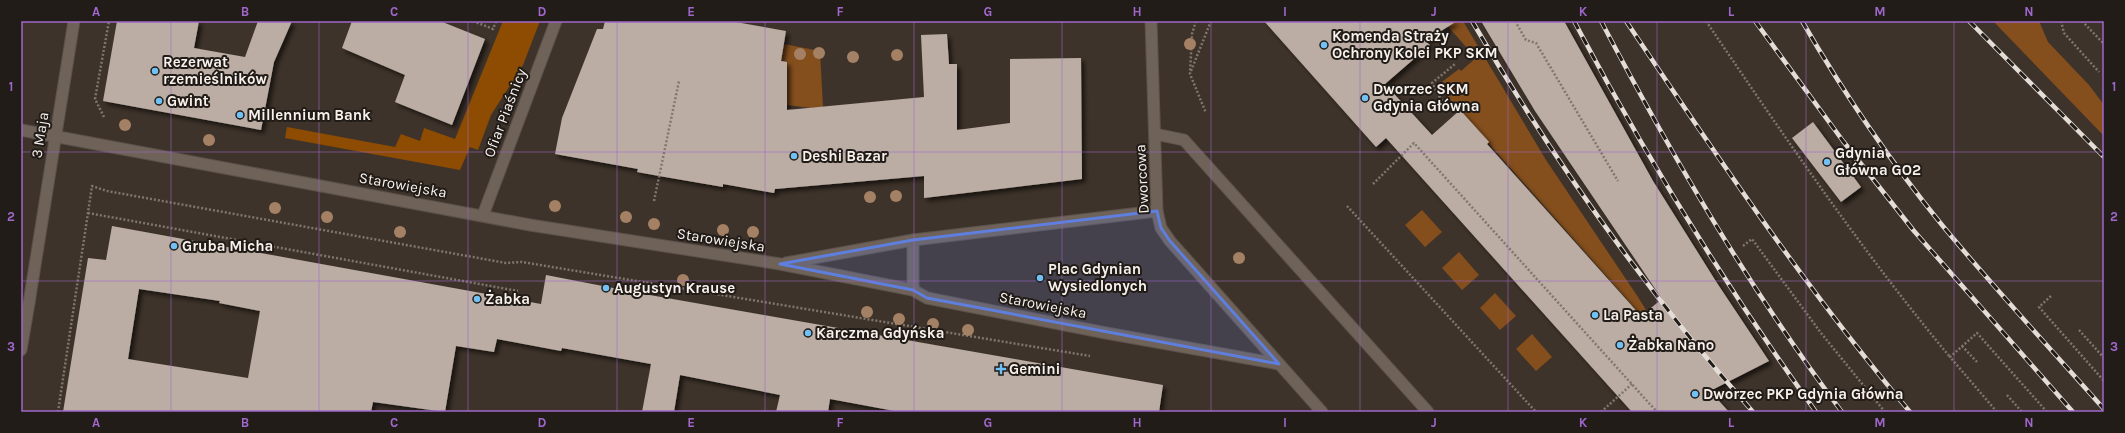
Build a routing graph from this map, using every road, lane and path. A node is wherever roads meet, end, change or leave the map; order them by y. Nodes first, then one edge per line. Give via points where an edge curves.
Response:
1 (74, 21) edge
2 (109, 21) edge
3 (473, 21) edge
4 (496, 21) edge
5 (556, 21) edge
6 (1152, 21) edge
7 (1196, 21) edge
8 (1211, 21) edge
9 (1515, 21) edge
10 (1706, 21) edge
11 (2061, 21) edge
12 (2082, 21) edge
13 (2104, 44) edge
14 (1455, 64) dead end
15 (2099, 72) dead end
16 (1190, 74) junction
17 (679, 81) dead end
18 (1442, 101) dead end
19 (1206, 113) dead end
20 (104, 117) dead end
21 (21, 130) edge
22 (1155, 134) junction
23 (55, 136) junction
24 (1618, 181) dead end
25 (1373, 184) dead end
26 (654, 201) dead end
27 (1347, 206) dead end
28 (1157, 211) junction
29 (88, 213) junction
30 (483, 215) junction
31 (913, 240) junction
32 (1743, 246) dead end
33 (780, 264) junction
34 (913, 290) junction
35 (518, 291) dead end
36 (2051, 296) dead end
37 (2079, 330) dead end
38 (1962, 346) junction
39 (21, 350) edge
40 (1094, 357) dead end
41 (1950, 357) junction
42 (2104, 358) edge
43 (1977, 362) dead end
44 (1279, 364) junction
45 (2104, 381) edge
46 (1632, 384) junction
47 (2007, 395) dead end
48 (58, 412) edge
49 (1322, 412) edge
50 (1428, 412) edge
51 (1536, 412) edge
52 (1601, 412) edge
53 (1657, 412) edge
54 (1885, 412) edge
55 (1997, 412) edge
56 (2022, 412) edge
57 (2047, 412) edge

1 - 23 street, 3 Maja
2 - 20 path via 95,99
3 - 4 path via 493,29
5 - 30 street, Ofiar Piaśnicy
6 - 22 street, Dworcowa
7 - 16 path via 1192,34
8 - 16 path
9 - 24 path via 1526,40 1536,43
10 - 41 path via 1777,127 1877,266
11 - 15 path via 2064,33
12 - 13 path
14 - 18 path via 1432,83
16 - 19 path
17 - 26 path
21 - 23 street, Starowiejska
22 - 28 street, Dworcowa
22 - 50 street via 1184,140
23 - 30 street, Starowiejska
23 - 39 street, 3 Maja
25 - 46 path via 1414,143
27 - 51 path
28 - 31 street, Starowiejska
28 - 44 street, Dworcowa via 1162,228 1170,241
29 - 35 path
29 - 40 path via 92,186 506,263 522,262
29 - 48 path
30 - 33 street, Starowiejska
31 - 33 street, Starowiejska
31 - 34 street
32 - 54 path via 1752,239 1803,309
33 - 34 street, Starowiejska
34 - 44 street, Starowiejska via 928,298
36 - 45 path via 2039,307
37 - 42 path
38 - 41 path
38 - 43 path
38 - 57 path via 1977,333
41 - 55 path
44 - 49 street, Dworcowa
46 - 52 path
46 - 53 path
47 - 56 path

